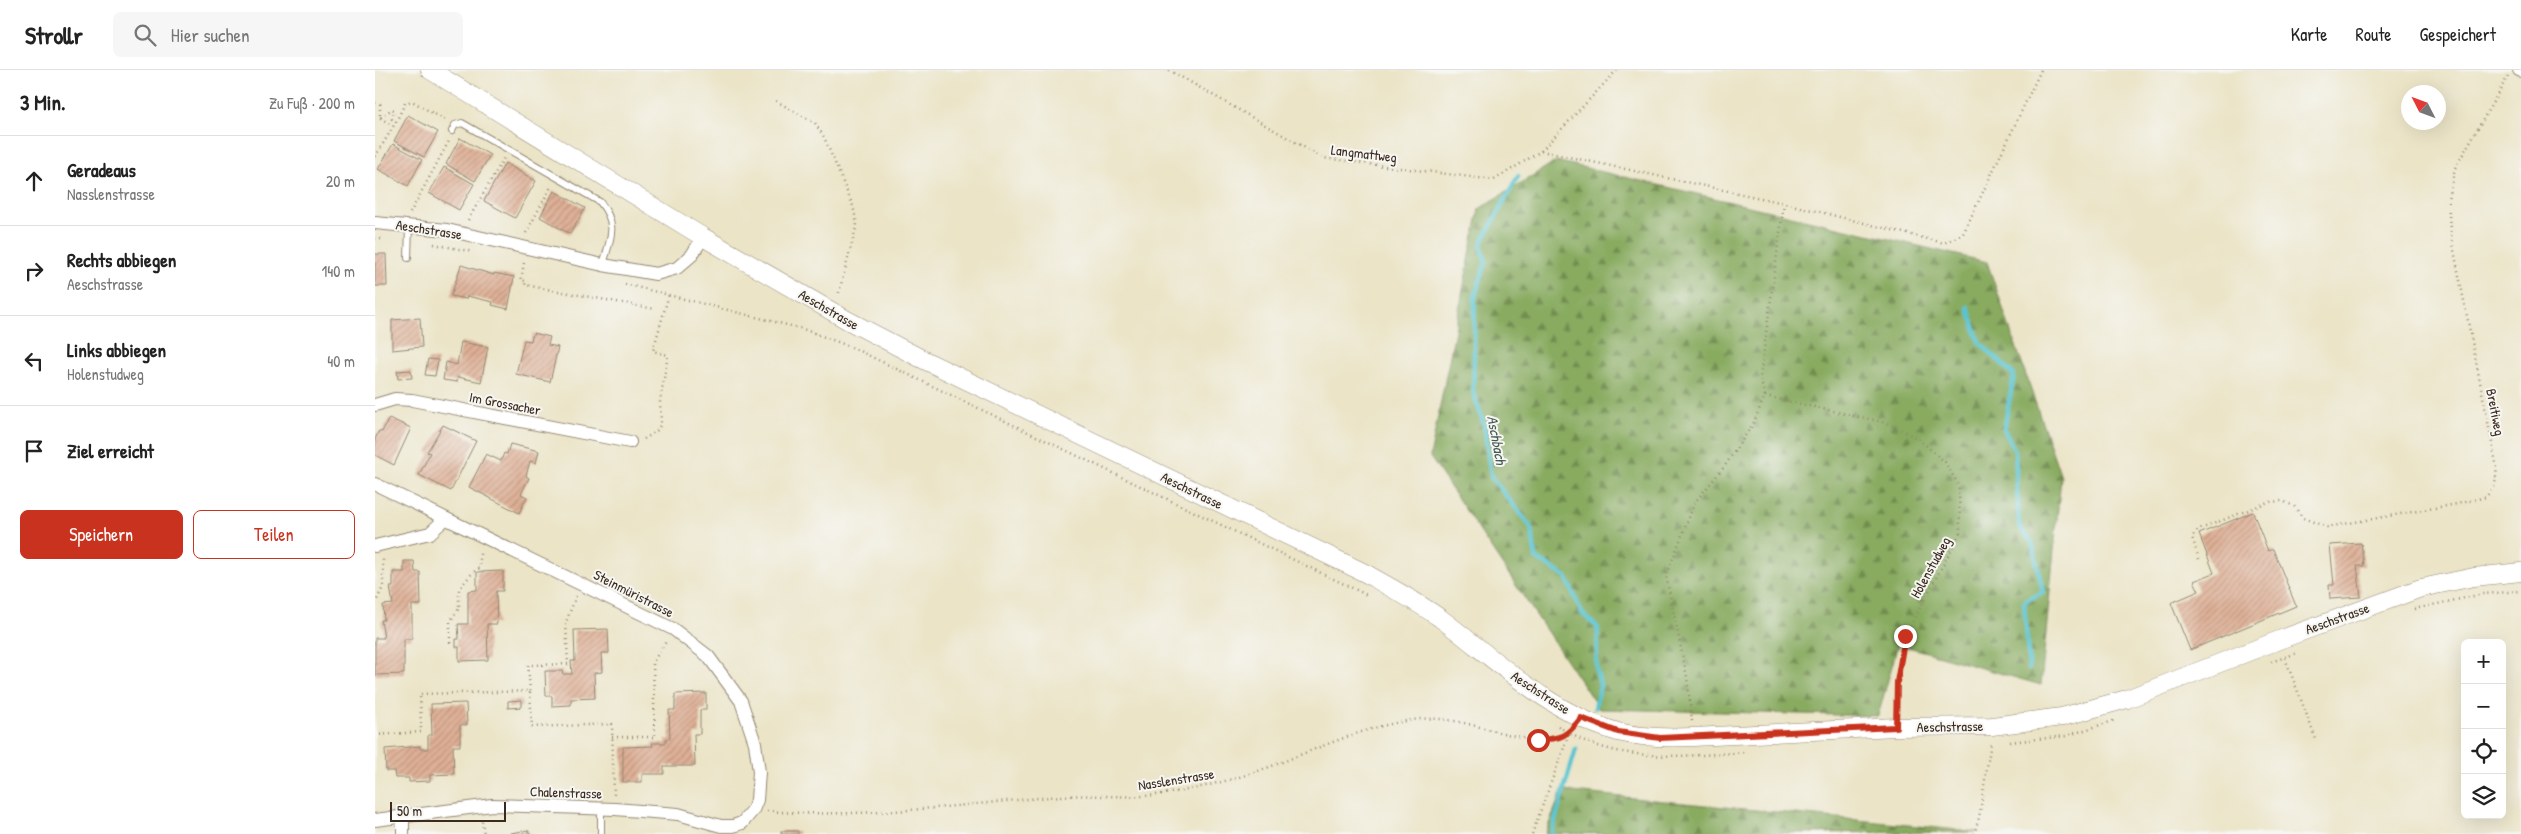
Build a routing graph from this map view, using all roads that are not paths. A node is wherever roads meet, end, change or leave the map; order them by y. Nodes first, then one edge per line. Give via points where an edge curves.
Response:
1 (430, 70) edge
2 (452, 131) dead end
3 (375, 223) edge
4 (409, 225) junction
5 (703, 236) junction
6 (408, 258) dead end
7 (603, 265) junction
8 (375, 404) edge
9 (630, 442) road end
10 (375, 484) edge
11 (445, 519) junction
12 (379, 545) edge
13 (2521, 572) edge
14 (601, 808) junction
15 (403, 817) junction
16 (375, 820) edge
17 (745, 828) edge
18 (403, 834) edge
19 (601, 834) edge

1 - 5 main road, Aeschstrasse
2 - 7 lane via 455,125 462,123 600,202 609,214 612,228
3 - 4 street, Aeschstrasse
4 - 6 lane
4 - 7 street, Aeschstrasse via 447,230
5 - 7 street, Aeschstrasse via 692,255 677,268 656,274
5 - 13 main road, Aeschstrasse via 920,358 1365,573 1438,617 1527,686 1581,718 1618,732 1660,738 1693,737 1896,727 1992,726 2062,717 2127,699 2421,588
8 - 9 street, Im Grossacher via 395,399 412,400
10 - 11 street, Steinmüristrasse
11 - 12 street via 430,533
11 - 17 street, Steinmüristrasse via 673,629 709,656 741,701 755,743 759,772 757,800
14 - 15 street, Chalenstrasse via 492,805
14 - 17 street, Chalenstrasse via 678,814 721,826
14 - 19 lane
15 - 16 street, Chalenstrasse
15 - 18 street

